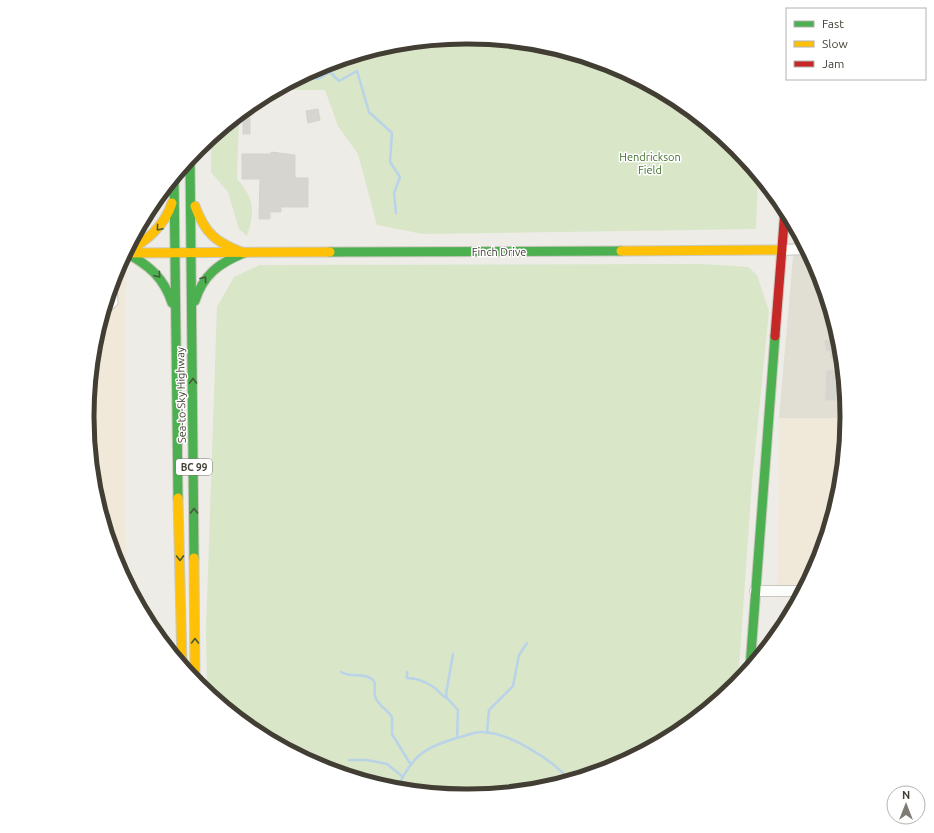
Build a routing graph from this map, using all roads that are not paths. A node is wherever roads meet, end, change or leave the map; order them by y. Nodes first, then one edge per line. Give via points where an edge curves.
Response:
1 (190, 168) edge
2 (175, 186) edge
3 (175, 193) junction
4 (191, 194) junction
5 (784, 221) edge
6 (135, 248) edge
7 (800, 249) edge
8 (782, 250) junction
9 (133, 253) edge
10 (176, 253) junction
11 (192, 253) junction
12 (244, 253) junction
13 (131, 256) edge
14 (115, 295) edge
15 (111, 307) edge
16 (192, 315) junction
17 (176, 322) junction
18 (755, 591) junction
19 (796, 591) edge
20 (182, 656) edge
21 (751, 658) edge
22 (195, 670) edge

1 - 4 main road, Sea-to-Sky Highway / BC 99
2 - 3 main road, Sea-to-Sky Highway
3 -> 6 main road via 165,221
3 - 10 main road, Sea-to-Sky Highway
4 - 11 main road, Sea-to-Sky Highway / BC 99
4 - 12 main road via 198,218 210,236 224,246
5 - 8 main road
7 - 8 street, Finch Drive
8 - 12 main road, Finch Drive
8 - 18 main road
9 - 10 main road, Finch Drive
10 - 11 main road, Finch Drive
10 - 17 main road, Sea-to-Sky Highway / BC 99
11 - 12 main road, Finch Drive
11 - 16 main road, Sea-to-Sky Highway / BC 99
16 -> 12 main road via 197,292 207,275 226,260
13 -> 17 main road via 160,276 170,296
14 - 15 lane via 115,303
22 -> 16 main road, Sea-to-Sky Highway / BC 99
17 -> 20 main road, Sea-to-Sky Highway / BC 99
18 - 19 street
18 - 21 main road

